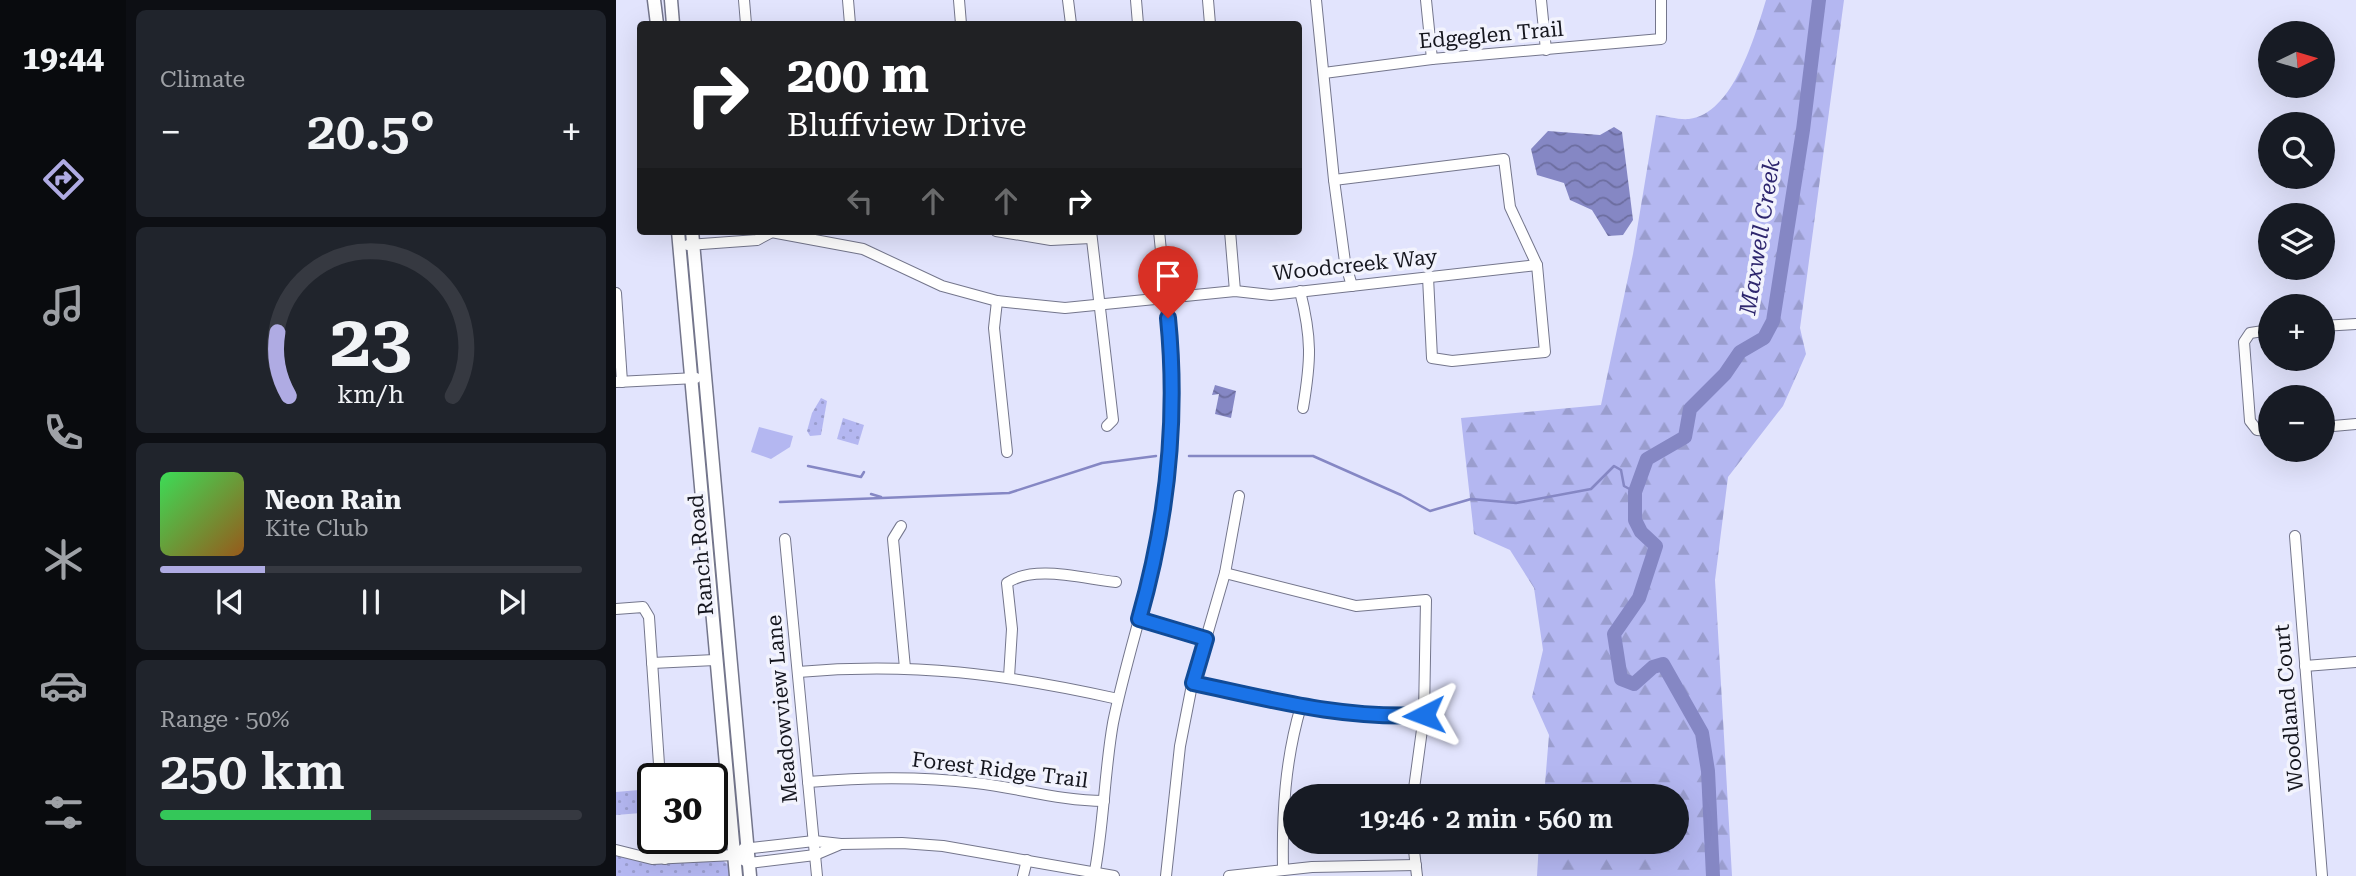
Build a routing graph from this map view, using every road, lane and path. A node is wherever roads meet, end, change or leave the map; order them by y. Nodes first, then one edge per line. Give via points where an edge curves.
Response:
1 (654, 0) edge
2 (671, 0) edge
3 (744, 0) edge
4 (848, 0) edge
5 (959, 0) edge
6 (1068, 0) edge
7 (1136, 0) edge
8 (1208, 0) edge
9 (1316, 0) edge
10 (1426, 0) edge
11 (1541, 0) edge
12 (1661, 0) edge
13 (657, 21) edge
14 (673, 21) edge
15 (746, 21) edge
16 (850, 21) edge
17 (961, 21) edge
18 (1071, 21) edge
19 (1138, 21) edge
20 (1210, 21) edge
21 (1546, 50) junction
22 (1432, 59) junction
23 (1324, 72) junction
24 (1334, 180) junction
25 (678, 235) edge
26 (764, 235) edge
27 (785, 235) edge
28 (1020, 235) edge
29 (1084, 235) edge
30 (1091, 235) edge
31 (1159, 235) edge
32 (1230, 235) edge
33 (693, 238) edge
34 (679, 246) junction
35 (1537, 265) junction
36 (1428, 277) junction
37 (1352, 286) junction
38 (1235, 291) junction
39 (1300, 291) junction
40 (616, 293) edge
41 (1166, 298) junction
42 (997, 302) junction
43 (1099, 304) junction
44 (2356, 324) edge
45 (2335, 325) edge
46 (2258, 333) edge
47 (698, 378) junction
48 (619, 382) edge
49 (1303, 408) dead end
50 (2356, 424) edge
51 (1107, 426) dead end
52 (2335, 426) edge
53 (2258, 429) edge
54 (1007, 453) dead end
55 (1239, 496) dead end
56 (901, 526) dead end
57 (2295, 536) dead end
58 (785, 539) dead end
59 (1225, 573) junction
60 (1116, 582) dead end
61 (616, 609) edge
62 (1139, 619) junction
63 (1206, 639) junction
64 (715, 660) junction
65 (2356, 662) edge
66 (652, 663) junction
67 (2305, 667) junction
68 (905, 668) junction
69 (798, 672) junction
70 (1009, 677) junction
71 (1193, 683) junction
72 (1118, 699) junction
73 (1301, 706) junction
74 (1424, 715) junction
75 (659, 763) edge
76 (808, 782) junction
77 (1415, 784) edge
78 (1104, 801) junction
79 (814, 841) junction
80 (841, 844) junction
81 (747, 847) junction
82 (616, 850) edge
83 (665, 854) edge
84 (1415, 854) edge
85 (734, 855) junction
86 (815, 855) junction
87 (665, 859) junction
88 (1027, 860) junction
89 (1416, 865) junction
90 (749, 869) edge
91 (1283, 869) junction
92 (1095, 875) edge
93 (736, 876) edge
94 (817, 876) edge
95 (1023, 876) edge
96 (1114, 876) edge
97 (1166, 876) edge
98 (1229, 876) edge
99 (1417, 876) edge
100 (2322, 876) edge

1 - 13 main road
2 - 14 main road
3 - 15 street
4 - 16 street
5 - 17 street
6 - 18 street
7 - 19 street
8 - 20 street
9 - 23 street
10 - 22 street
11 - 21 street
12 - 21 street, Edgeglen Trail via 1661,39
21 - 22 street, Edgeglen Trail
22 - 23 street, Edgeglen Trail
23 - 24 street
24 - 35 street via 1504,159 1510,207
24 - 37 street
25 - 34 main road, Ranch Road
26 - 33 street, Woodcreek Way via 757,240
27 - 42 street, Woodcreek Way via 863,249 942,286
28 - 29 street via 1051,240
30 - 43 street
31 - 41 street
32 - 38 street
33 - 34 street, Woodcreek Way
33 - 47 main road, Ranch Road
34 - 47 main road, Ranch Road
35 - 36 street, Woodcreek Way
35 - 36 street via 1545,352 1452,361 1432,358
36 - 37 street, Woodcreek Way
37 - 39 street, Woodcreek Way
38 - 39 street, Woodcreek Way via 1270,295
38 - 41 street, Woodcreek Way
39 - 49 street via 1310,332
40 - 48 street
41 - 43 street, Woodcreek Way
41 - 62 street via 1171,400 1166,500
42 - 43 street, Woodcreek Way via 1065,308
42 - 54 street via 994,328
43 - 51 street via 1113,420
44 - 45 street
46 - 53 street via 2247,335 2245,355 2250,421
47 - 48 street
47 - 64 main road, Ranch Road
47 - 81 main road, Ranch Road
50 - 52 street
55 - 59 street
56 - 68 street via 893,539
57 - 67 street, Woodland Court
58 - 69 street, Meadowview Lane
59 - 63 street
59 - 74 street via 1356,606 1426,600
60 - 70 street via 1035,574 1017,575 1007,583 1012,629
61 - 66 street via 646,609
62 - 63 street
62 - 72 street
63 - 71 street
64 - 66 street
64 - 85 main road, Ranch Road
65 - 67 street
66 - 75 street
67 - 100 street, Woodland Court
68 - 69 street
68 - 70 street
69 - 76 street, Meadowview Lane
70 - 72 street
71 - 73 street
71 - 97 street via 1180,746
72 - 78 street
73 - 74 street via 1357,716
73 - 91 street via 1285,788
74 - 77 street
76 - 78 street, Forest Ridge Trail via 872,776 930,778
76 - 79 street, Meadowview Lane
78 - 92 street
79 - 80 street
79 - 81 street
79 - 86 street, Meadowview Lane
80 - 86 street
80 - 88 street via 943,846
81 - 85 street
81 - 90 main road, Ranch Road
82 - 87 street
83 - 87 street
84 - 89 street
85 - 87 street
85 - 90 street
85 - 93 main road, Ranch Road
86 - 90 street
86 - 94 street, Meadowview Lane
88 - 92 street
88 - 95 street
89 - 91 street
89 - 99 street
91 - 98 street
92 - 96 street

